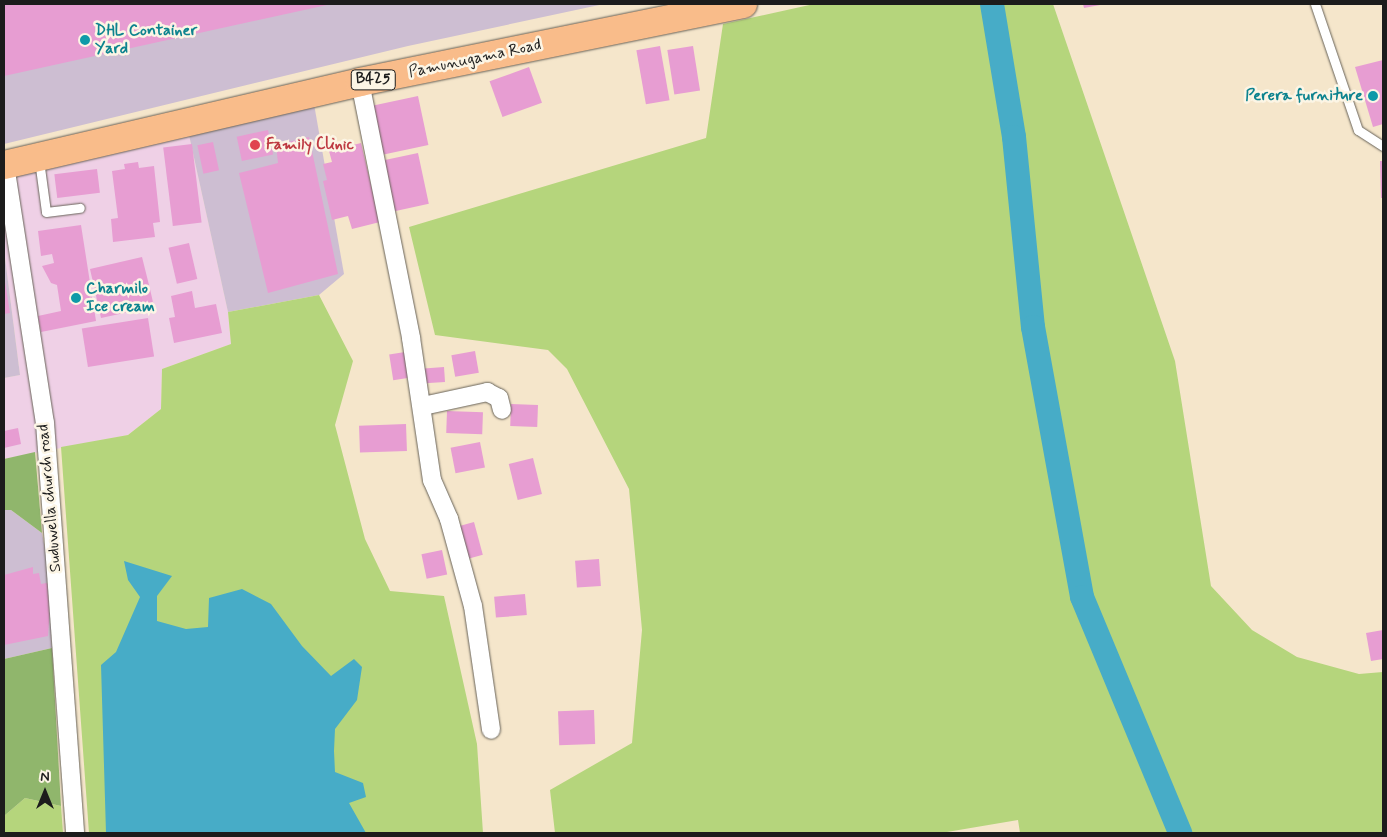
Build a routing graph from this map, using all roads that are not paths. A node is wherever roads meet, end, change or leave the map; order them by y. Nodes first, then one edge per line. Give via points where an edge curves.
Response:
1 (743, 4) edge
2 (1315, 4) edge
3 (360, 82) junction
4 (1383, 146) edge
5 (39, 157) junction
6 (4, 165) edge
7 (80, 208) dead end
8 (423, 406) junction
9 (502, 410) dead end
10 (491, 730) dead end
11 (74, 833) edge

1 - 3 main road, Pamunugama Road / B425
2 - 4 lane via 1358,130
3 - 5 main road, Pamunugama Road / B425
3 - 8 street
5 - 6 main road, Pamunugama Road / B425
5 - 7 lane via 46,212
6 - 11 street, Suduwella church road via 45,423
8 - 9 street via 487,392 499,398
8 - 10 street via 432,480 449,519 473,606

